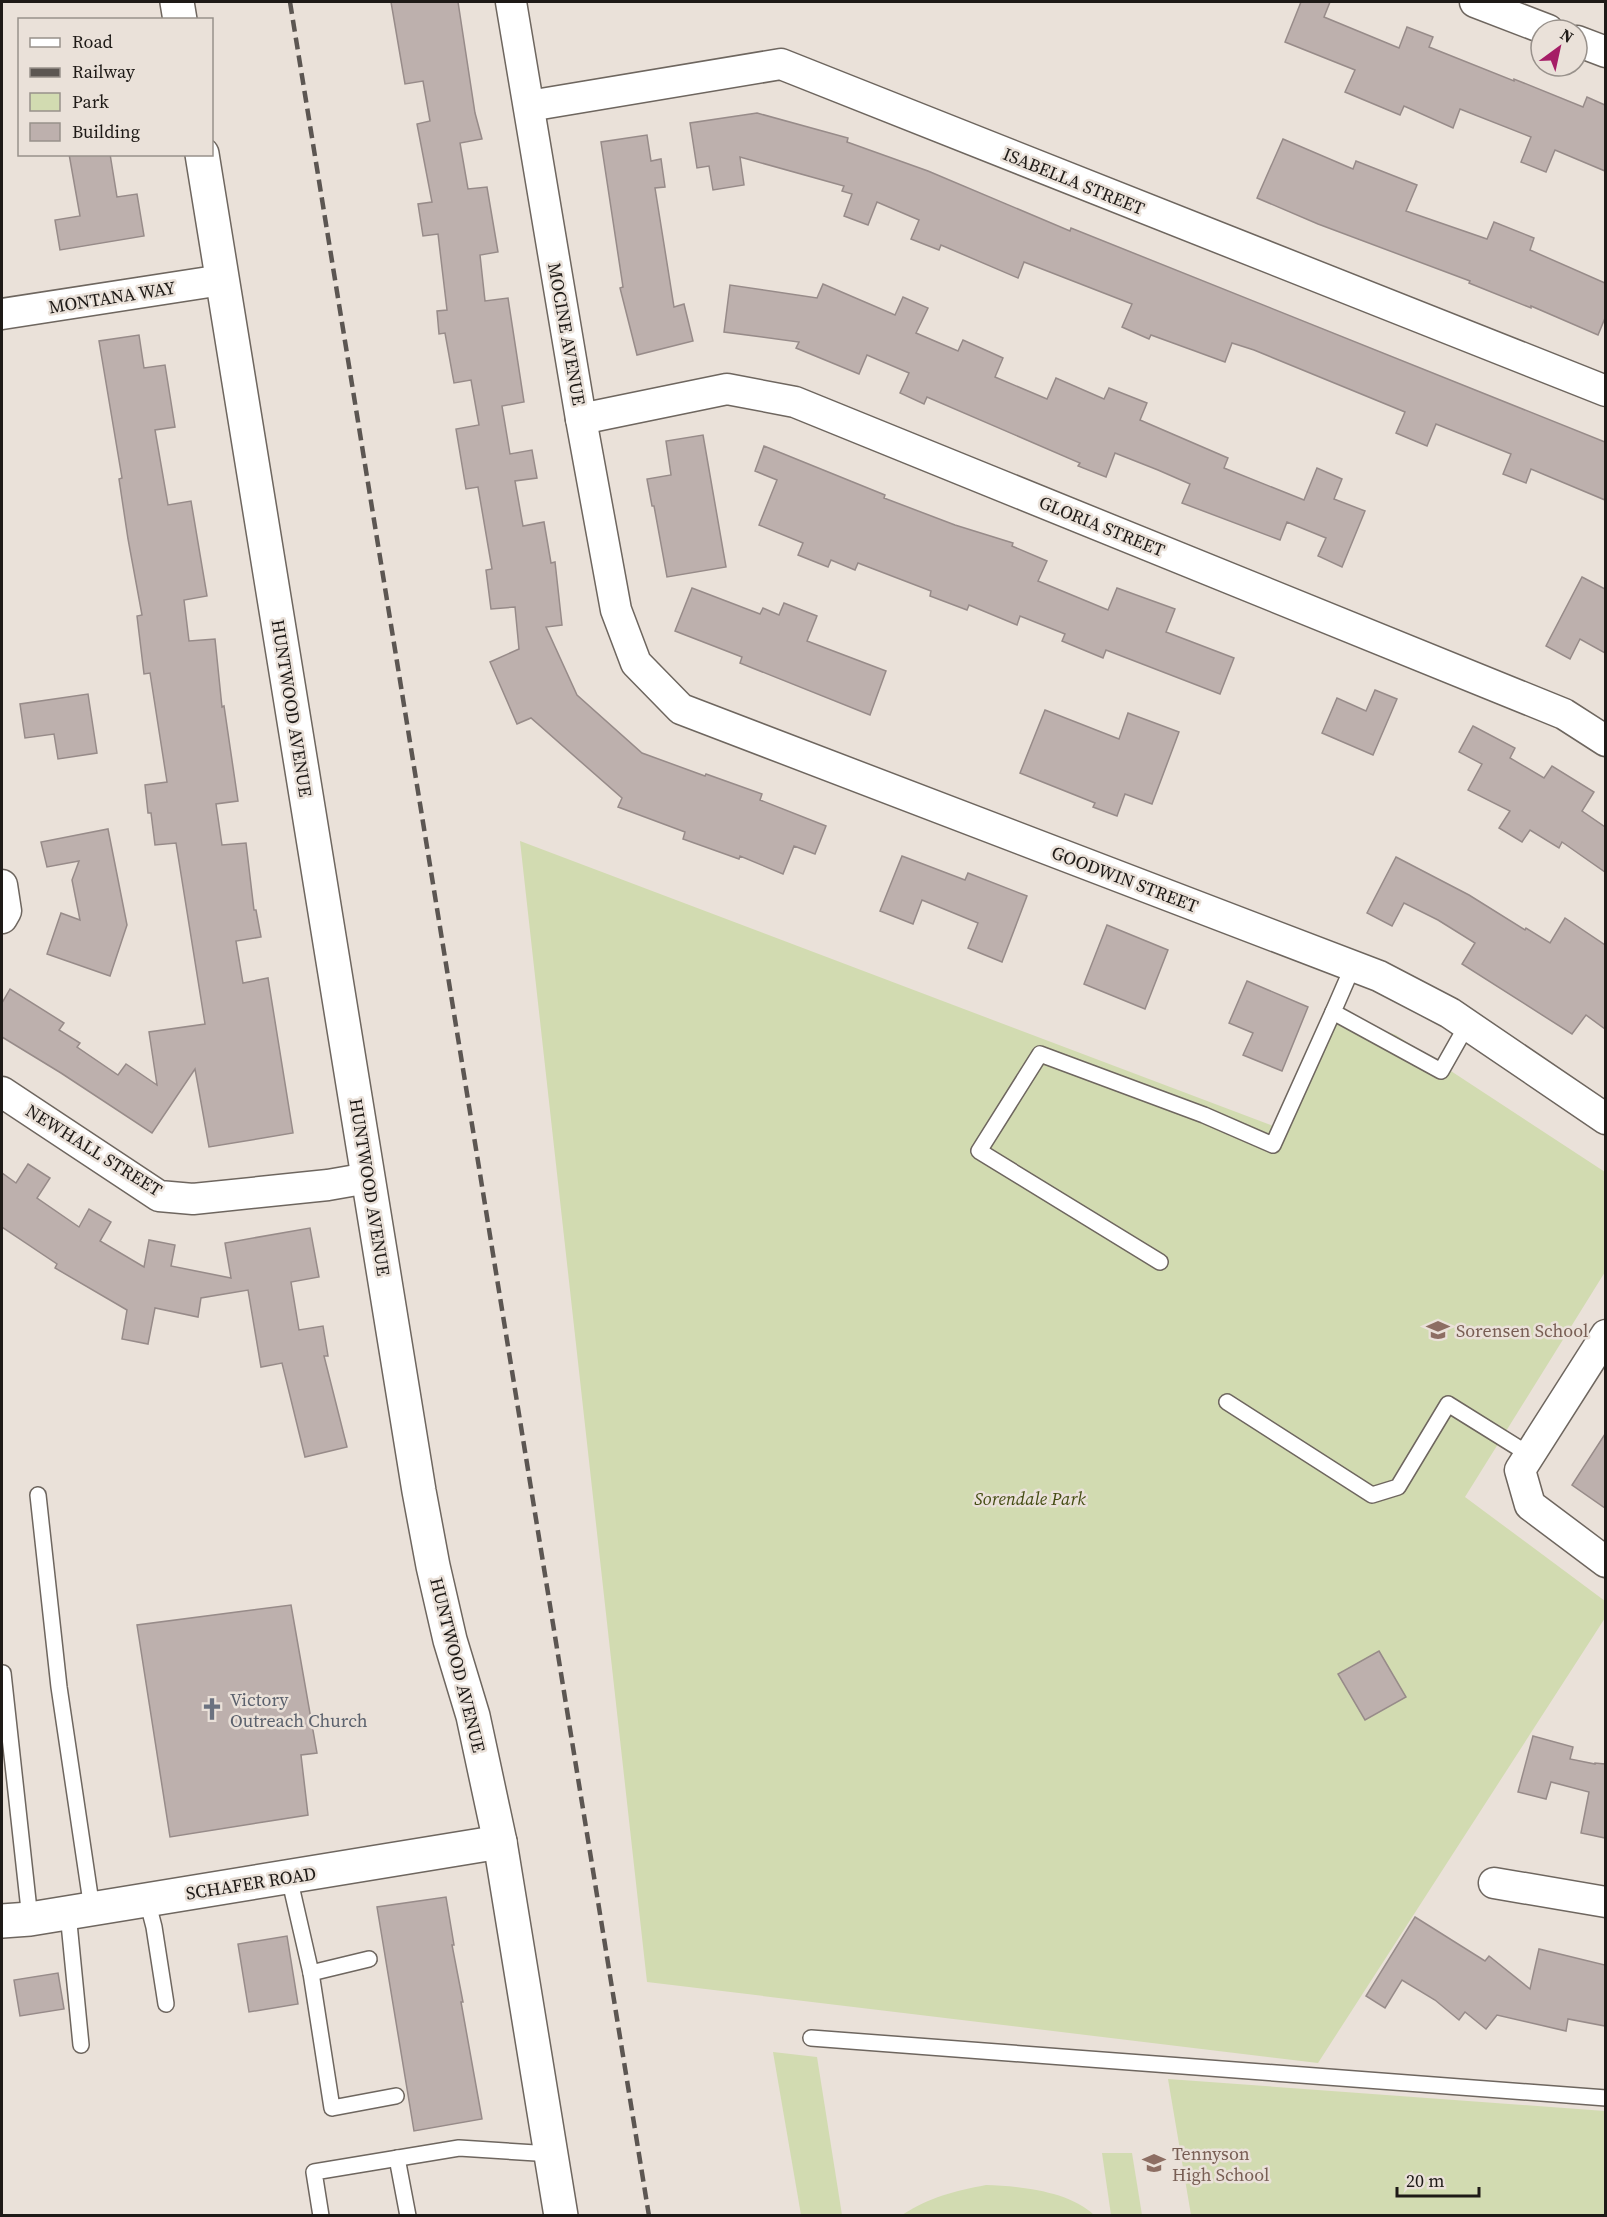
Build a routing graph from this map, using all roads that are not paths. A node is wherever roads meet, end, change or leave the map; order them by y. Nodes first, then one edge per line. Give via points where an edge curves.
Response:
1 (177, 2) edge
2 (511, 2) edge
3 (1475, 2) edge
4 (180, 18) edge
5 (1529, 23) edge
6 (1589, 46) edge
7 (1605, 52) edge
8 (529, 106) junction
9 (202, 156) edge
10 (222, 280) junction
11 (2, 314) edge
12 (1605, 391) edge
13 (581, 419) junction
14 (636, 663) joint
15 (1605, 741) edge
16 (2, 885) edge
17 (2, 918) edge
18 (1353, 966) junction
19 (1333, 1012) junction
20 (1467, 1025) junction
21 (2, 1092) edge
22 (1605, 1119) edge
23 (368, 1178) junction
24 (1161, 1262) dead end
25 (1605, 1335) edge
26 (1227, 1402) dead end
27 (1525, 1462) junction
28 (38, 1495) dead end
29 (1605, 1562) edge
30 (3, 1673) dead end
31 (500, 1842) junction
32 (289, 1877) junction
33 (1494, 1883) dead end
34 (147, 1900) junction
35 (1605, 1902) edge
36 (80, 1911) junction
37 (16, 1920) edge
38 (369, 1959) dead end
39 (311, 1973) junction
40 (166, 2004) dead end
41 (812, 2038) dead end
42 (81, 2045) dead end
43 (396, 2096) dead end
44 (1605, 2098) edge
45 (552, 2154) junction
46 (397, 2158) junction
47 (321, 2216) edge
48 (408, 2216) edge
49 (561, 2216) edge

1 - 4 street
2 - 8 street, MOCINE AVENUE
3 - 5 street
6 - 7 street
8 - 12 street, ISABELLA STREET via 781,64
8 - 13 street, MOCINE AVENUE
9 - 10 street, HUNTWOOD AVENUE
10 - 11 street, MONTANA WAY
10 - 23 street, HUNTWOOD AVENUE
13 - 14 street, MOCINE AVENUE via 616,610
13 - 15 street, GLORIA STREET via 727,389 795,402 1564,714
14 - 18 street, GOODWIN STREET via 681,709
16 - 17 street via 6,910
18 - 19 lane
18 - 20 street, GOODWIN STREET
19 - 20 lane via 1441,1071
19 - 24 lane via 1273,1145 1040,1054 979,1151
20 - 22 street, GOODWIN STREET
21 - 23 street, NEWHALL STREET via 159,1196 193,1198
23 - 31 street, HUNTWOOD AVENUE via 433,1566 473,1716
25 - 27 street
26 - 27 lane via 1372,1495 1398,1487 1448,1404
27 - 29 street via 1530,1504
28 - 36 lane
30 - 37 lane
31 - 32 street, SCHAFER ROAD
31 - 45 street, HUNTWOOD AVENUE
32 - 34 street, SCHAFER ROAD
32 - 39 lane
33 - 35 street
34 - 36 street, SCHAFER ROAD
34 - 40 lane
36 - 37 street, SCHAFER ROAD
36 - 42 lane
38 - 39 lane
39 - 43 lane via 332,2108
41 - 44 lane
45 - 46 lane via 459,2148
45 - 49 street, HUNTWOOD AVENUE
46 - 47 lane via 314,2172
46 - 48 lane

